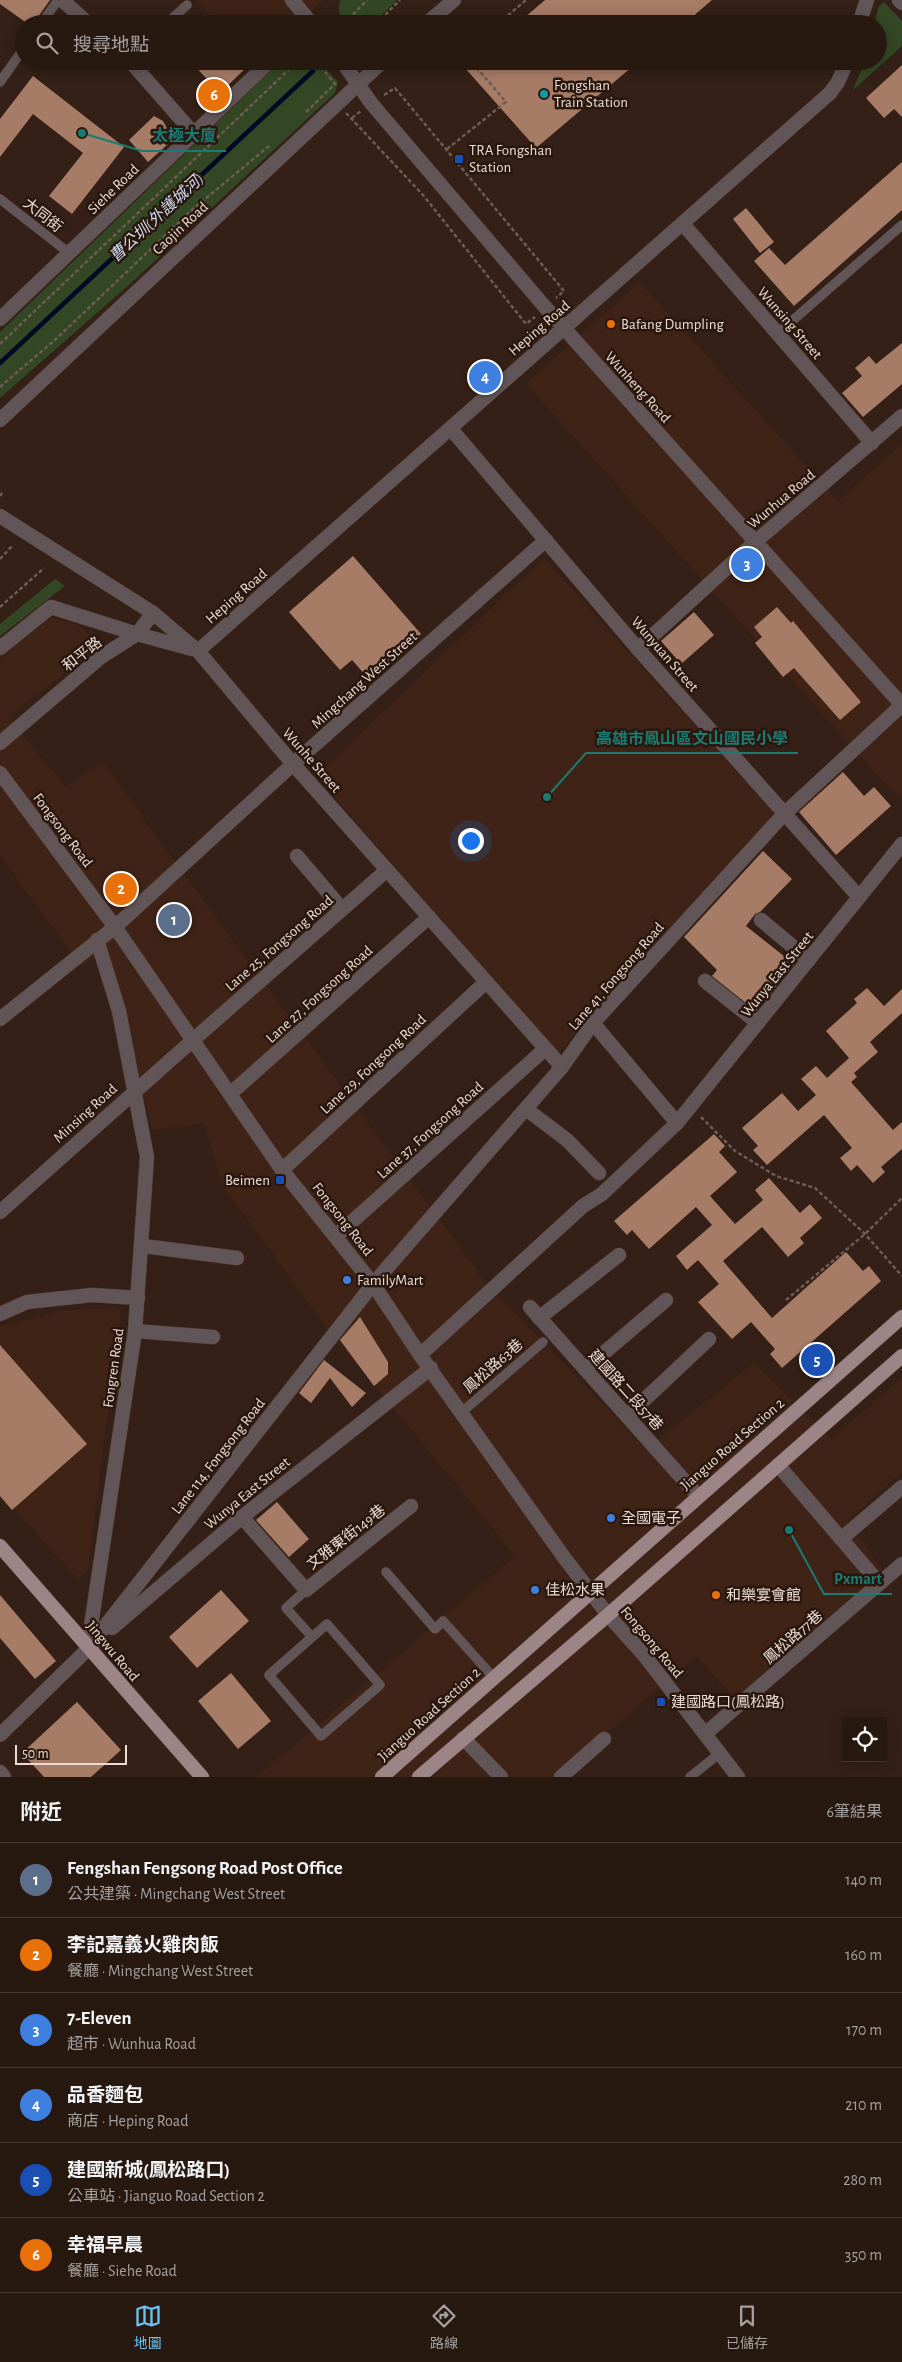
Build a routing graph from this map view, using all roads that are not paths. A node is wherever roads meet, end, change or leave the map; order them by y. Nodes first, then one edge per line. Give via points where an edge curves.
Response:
1 (58, 0) edge
2 (62, 0) edge
3 (292, 0) edge
4 (454, 0) edge
5 (867, 0) edge
6 (899, 0) edge
7 (902, 3) edge
8 (187, 5) dead end
9 (47, 15) edge
10 (79, 15) edge
11 (176, 15) edge
12 (304, 15) edge
13 (436, 15) edge
14 (862, 15) edge
15 (15, 61) edge
16 (138, 70) edge
17 (261, 70) edge
18 (348, 70) edge
19 (374, 70) edge
20 (843, 70) edge
21 (0, 82) edge
22 (358, 84) junction
23 (194, 134) junction
24 (0, 198) edge
25 (683, 224) junction
26 (902, 225) edge
27 (69, 253) junction
28 (0, 319) edge
29 (563, 328) junction
30 (778, 334) junction
31 (902, 416) edge
32 (0, 420) edge
33 (451, 429) junction
34 (872, 443) junction
35 (0, 516) edge
36 (546, 540) junction
37 (754, 543) junction
38 (153, 613) junction
39 (137, 634) junction
40 (0, 648) edge
41 (638, 649) junction
42 (198, 651) junction
43 (902, 705) edge
44 (0, 743) edge
45 (293, 764) junction
46 (0, 772) edge
47 (784, 814) junction
48 (902, 844) edge
49 (297, 856) dead end
50 (387, 870) junction
51 (859, 897) junction
52 (342, 909) junction
53 (429, 917) junction
54 (761, 920) dead end
55 (115, 927) junction
56 (97, 940) junction
57 (809, 960) junction
58 (705, 981) dead end
59 (486, 982) junction
60 (0, 1019) edge
61 (592, 1023) junction
62 (758, 1023) junction
63 (193, 1040) junction
64 (545, 1049) junction
65 (562, 1068) junction
66 (133, 1092) junction
67 (230, 1094) junction
68 (526, 1108) junction
69 (677, 1123) junction
70 (282, 1170) junction
71 (599, 1173) dead end
72 (0, 1212) edge
73 (336, 1236) junction
74 (143, 1246) junction
75 (619, 1255) dead end
76 (236, 1258) dead end
77 (373, 1284) junction
78 (138, 1298) junction
79 (666, 1300) dead end
80 (530, 1307) dead end
81 (0, 1314) edge
82 (902, 1317) edge
83 (539, 1318) junction
84 (135, 1331) junction
85 (213, 1337) dead end
86 (709, 1340) dead end
87 (543, 1342) dead end
88 (420, 1355) junction
89 (902, 1356) edge
90 (430, 1368) junction
91 (585, 1369) junction
92 (462, 1412) junction
93 (627, 1416) junction
94 (778, 1465) junction
95 (902, 1487) edge
96 (698, 1496) junction
97 (411, 1506) dead end
98 (242, 1517) junction
99 (841, 1539) junction
100 (0, 1546) edge
101 (902, 1564) edge
102 (386, 1572) dead end
103 (880, 1583) junction
104 (306, 1590) junction
105 (590, 1592) junction
106 (608, 1615) junction
107 (312, 1638) junction
108 (88, 1648) junction
109 (494, 1678) junction
110 (705, 1734) junction
111 (0, 1735) edge
112 (463, 1738) junction
113 (604, 1738) dead end
114 (720, 1753) junction
115 (0, 1772) edge
116 (4, 1777) edge
117 (202, 1777) edge
118 (382, 1777) edge
119 (419, 1777) edge
120 (501, 1777) edge
121 (561, 1777) edge
122 (690, 1777) edge
123 (738, 1777) edge

1 - 9 lane
2 - 10 street
3 - 12 street
4 - 13 street
5 - 14 street
6 - 7 street
8 - 11 lane
15 - 21 lane
16 - 23 street
17 - 23 street, Siehe Road
18 - 22 street, Wunheng Road
19 - 22 street, Caojin Road
20 - 25 street, Heping Road via 830,93
22 - 29 street, Wunheng Road
22 - 32 street, Caojin Road
23 - 27 street, Siehe Road
24 - 27 lane, 大同街
25 - 29 street, Heping Road
25 - 30 street, Wunsing Street
26 - 30 lane
27 - 28 street, Siehe Road
29 - 33 street, Heping Road
29 - 37 street, Wunheng Road
30 - 34 street, Wunsing Street
31 - 34 street, Wunhua Road
33 - 36 street, Wunyuan Street
33 - 42 street, Heping Road
34 - 37 street, Wunhua Road
35 - 38 street, Wunhe Street
36 - 41 street, Wunyuan Street
36 - 45 street, Mingchang West Street
37 - 41 street, Wunhua Road
37 - 43 street, Wunheng Road
38 - 39 street
38 - 42 street, Wunhe Street
39 - 40 street via 51,607
39 - 42 street
39 - 44 street, 和平路 via 101,657
41 - 47 street, Wunyuan Street
42 - 45 street, Wunhe Street
43 - 47 street, Lane 41, Fongsong Road
45 - 50 street, Wunhe Street
45 - 55 street, Mingchang West Street
46 - 55 street, Fongsong Road
47 - 51 street, Wunyuan Street
47 - 61 street, Lane 41, Fongsong Road
48 - 51 street, Wunya East Street
49 - 52 street
50 - 52 street, Lane 25, Fongsong Road
50 - 53 street, Wunhe Street
51 - 57 street, Wunya East Street
52 - 63 street, Lane 25, Fongsong Road
53 - 59 street, Wunhe Street
53 - 67 street, Lane 27, Fongsong Road
54 - 57 street
55 - 56 street, Mingchang West Street
55 - 63 street, Fongsong Road
56 - 60 street, Mingchang West Street
56 - 66 street, Fongren Road via 119,1011
57 - 62 street, Wunya East Street
58 - 62 street
59 - 64 street, Wunhe Street
59 - 70 street, Lane 29, Fongsong Road
61 - 65 street, Lane 41, Fongsong Road
61 - 69 street
62 - 69 street, Wunya East Street
63 - 66 street, Minsing Road
63 - 67 street, Fongsong Road
64 - 65 street, Wunhe Street
64 - 73 street, Lane 37, Fongsong Road
65 - 68 street, Lane 41, Fongsong Road
66 - 72 street, Minsing Road
66 - 74 street, Fongren Road via 147,1158
67 - 70 street, Fongsong Road
68 - 71 street via 567,1140
68 - 77 street, Lane 41, Fongsong Road
69 - 88 street, Wunya East Street
70 - 73 street, Fongsong Road
73 - 77 street, Fongsong Road
74 - 76 street
74 - 78 street, Fongren Road
75 - 83 street
77 - 88 street, Fongsong Road
77 - 108 street, Lane 114, Fongsong Road
78 - 81 street via 92,1296 27,1302
78 - 84 street, Fongren Road
79 - 91 street
80 - 83 street, 建國路二段57巷
82 - 96 main road, Jianguo Road Section 2
83 - 91 street, 建國路二段57巷
84 - 85 street
84 - 108 street, Fongren Road
86 - 93 street
87 - 92 lane, 鳳松路63巷
88 - 90 street, Fongsong Road
89 - 94 main road
90 - 92 street, Fongsong Road
90 - 98 street, Wunya East Street
91 - 93 street, 建國路二段57巷
92 - 105 street, Fongsong Road
93 - 96 street, 建國路二段57巷
94 - 99 street
94 - 106 main road
95 - 99 street
96 - 105 main road, Jianguo Road Section 2
97 - 104 street, 文雅東街149巷
98 - 104 street, 文雅東街149巷
98 - 108 street, Wunya East Street
99 - 103 street
100 - 108 main road, Jingwu Road
101 - 103 street, 鳳松路77巷
102 - 109 lane via 435,1629 443,1621
103 - 110 street, 鳳松路77巷
104 - 107 lane via 286,1608
105 - 106 street, Fongsong Road
105 - 109 main road, Jianguo Road Section 2
106 - 110 street, Fongsong Road via 644,1655
106 - 112 main road
107 - 107 lane via 327,1624 380,1685 321,1736 269,1675
108 - 111 street
108 - 117 main road, Jingwu Road
109 - 118 main road, Jianguo Road Section 2
110 - 114 street, Fongsong Road
112 - 119 main road
112 - 120 street
113 - 121 street
114 - 122 lane
114 - 123 street, Fongsong Road
115 - 116 street

